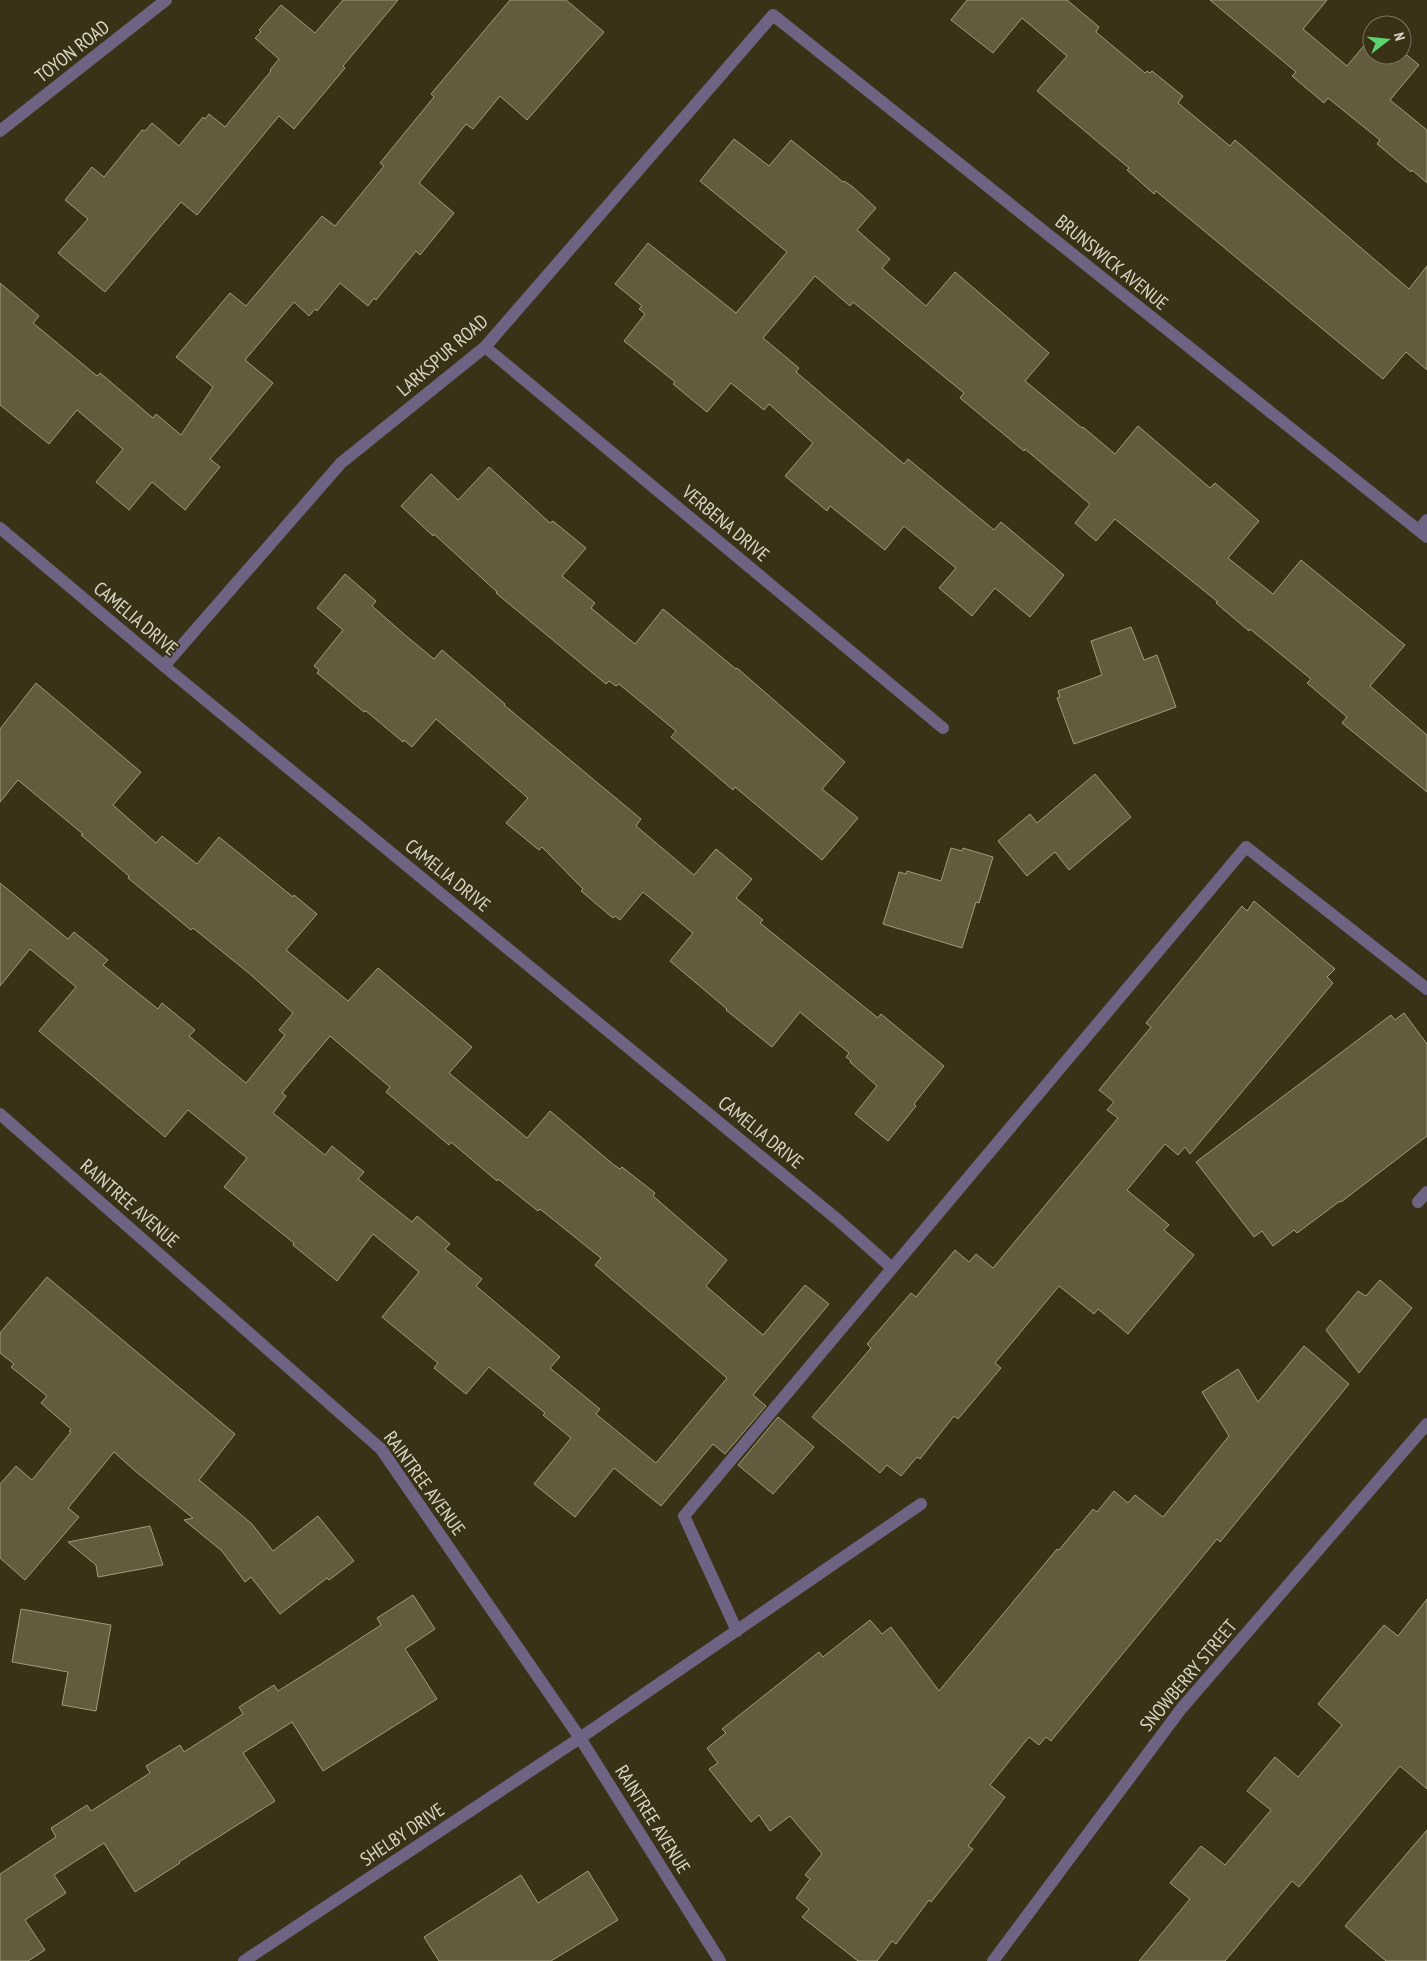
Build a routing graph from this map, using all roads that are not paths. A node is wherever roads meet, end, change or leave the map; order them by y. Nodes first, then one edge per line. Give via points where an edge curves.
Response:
1 (166, 0) edge
2 (773, 15) joint
3 (0, 131) edge
4 (485, 348) junction
5 (1427, 520) edge
6 (0, 528) edge
7 (1423, 534) edge
8 (164, 666) junction
9 (943, 728) dead end
10 (1427, 989) edge
11 (0, 1114) edge
12 (1427, 1192) edge
13 (1418, 1202) dead end
14 (892, 1268) junction
15 (1427, 1424) edge
16 (921, 1504) dead end
17 (736, 1631) junction
18 (580, 1738) junction
19 (244, 1961) edge
20 (720, 1961) edge
21 (993, 1961) edge

1 - 3 street, TOYON ROAD
2 - 4 street, LARKSPUR ROAD
2 - 7 street, BRUNSWICK AVENUE
4 - 8 street, LARKSPUR ROAD via 341,463
4 - 9 street, VERBENA DRIVE
5 - 7 street
6 - 8 street, CAMELIA DRIVE
8 - 14 street, CAMELIA DRIVE via 831,1214
10 - 14 street via 1246,847
11 - 18 street, RAINTREE AVENUE via 381,1448
12 - 13 street
14 - 17 street via 684,1516
15 - 21 street, SNOWBERRY STREET via 1181,1710
16 - 17 street, SHELBY DRIVE
17 - 18 street, SHELBY DRIVE
18 - 19 street, SHELBY DRIVE
18 - 20 street, RAINTREE AVENUE

